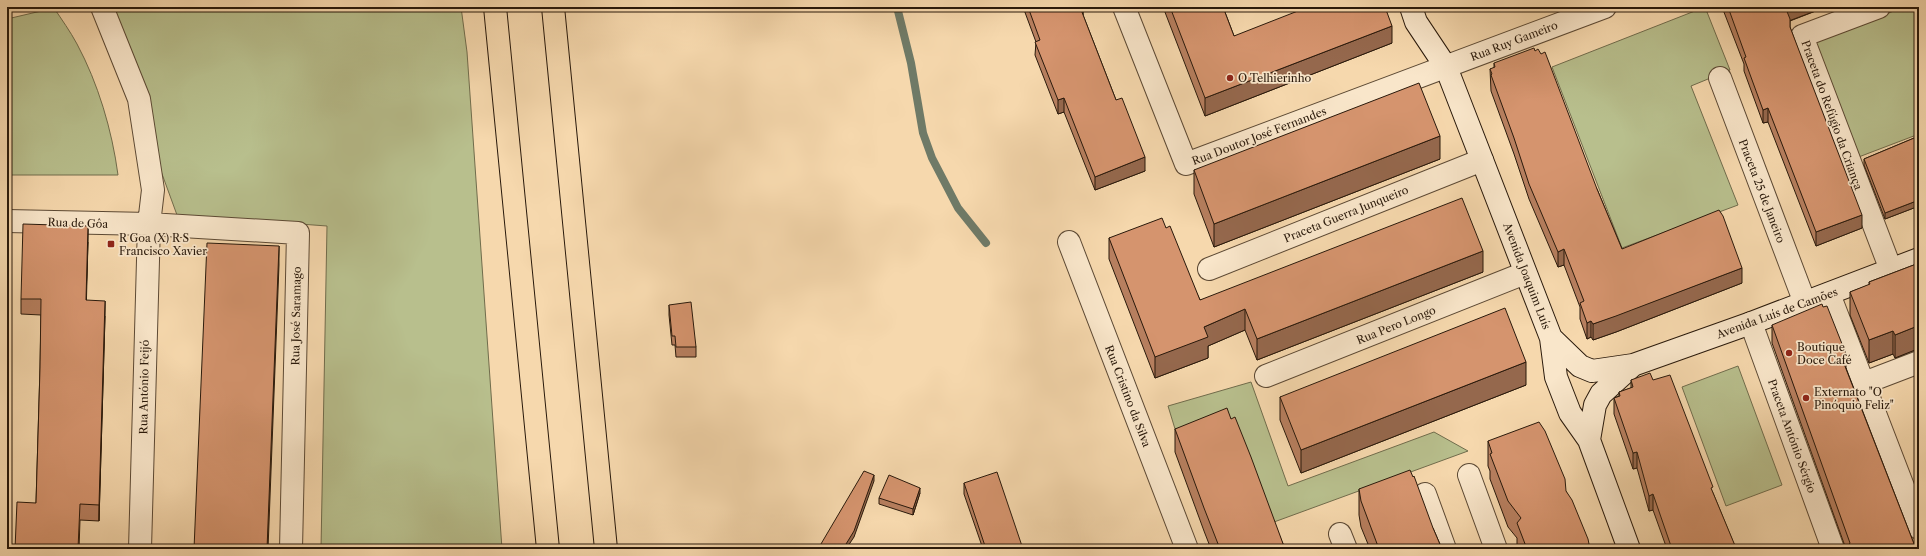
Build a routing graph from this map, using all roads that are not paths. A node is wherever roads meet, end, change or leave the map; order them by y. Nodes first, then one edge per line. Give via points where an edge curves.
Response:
1 (102, 7) edge
2 (495, 7) edge
3 (553, 7) edge
4 (1124, 7) edge
5 (1411, 7) edge
6 (1605, 7) edge
7 (1880, 7) edge
8 (1446, 67) junction
9 (1720, 78) dead end
10 (1482, 160) junction
11 (7, 221) edge
12 (148, 224) junction
13 (1069, 242) dead end
14 (1919, 259) edge
15 (1210, 269) dead end
16 (1891, 270) junction
17 (1525, 273) junction
18 (1829, 294) junction
19 (1805, 303) junction
20 (1751, 324) junction
21 (1551, 338) junction
22 (1919, 362) edge
23 (1633, 366) junction
24 (1266, 376) dead end
25 (1864, 383) junction
26 (1589, 440) junction
27 (1469, 475) dead end
28 (1425, 494) dead end
29 (1919, 528) edge
30 (140, 549) edge
31 (291, 549) edge
32 (548, 549) edge
33 (606, 549) edge
34 (1188, 549) edge
35 (1445, 549) edge
36 (1496, 549) edge
37 (1630, 549) edge
38 (1833, 549) edge

1 - 12 street, Rua António Feijó via 139,99 153,190
2 - 32 highway
3 - 33 highway
4 - 8 street, Rua Doutor José Fernandes via 1186,164
5 - 8 street, Avenida Joaquim Luís via 1416,22
6 - 8 street, Rua Ruy Gameiro
7 - 16 street, Praceta do Refúgio da Criança via 1802,36
8 - 10 street, Avenida Joaquim Luís
9 - 19 street, Praceta 25 de Janeiro
10 - 15 street, Praceta Guerra Junqueiro
10 - 17 street, Avenida Joaquim Luís
11 - 12 street, Rua de Gôa
12 - 30 street, Rua António Feijó
12 - 31 street, Rua José Saramago via 298,233
13 - 34 street, Rua Cristino da Silva
14 - 16 street, Avenida Luís de Camões
16 - 18 street, Avenida Luís de Camões
17 - 21 street, Avenida Joaquim Luís
17 - 24 street, Rua Pero Longo
18 - 19 street, Avenida Luís de Camões
18 - 25 street
19 - 20 street, Avenida Luís de Camões
20 - 23 street, Avenida Luís de Camões
20 - 38 street, Praceta António Sérgio
21 - 23 street, Avenida Luís de Camões via 1580,366 1592,371
21 - 26 street, Avenida Joaquim Luís via 1556,377 1570,413
22 - 25 street
23 - 26 street, Avenida Luís de Camões via 1601,394 1595,405
25 - 29 street
26 - 37 street, Avenida Joaquim Luís
27 - 36 street
28 - 35 street

